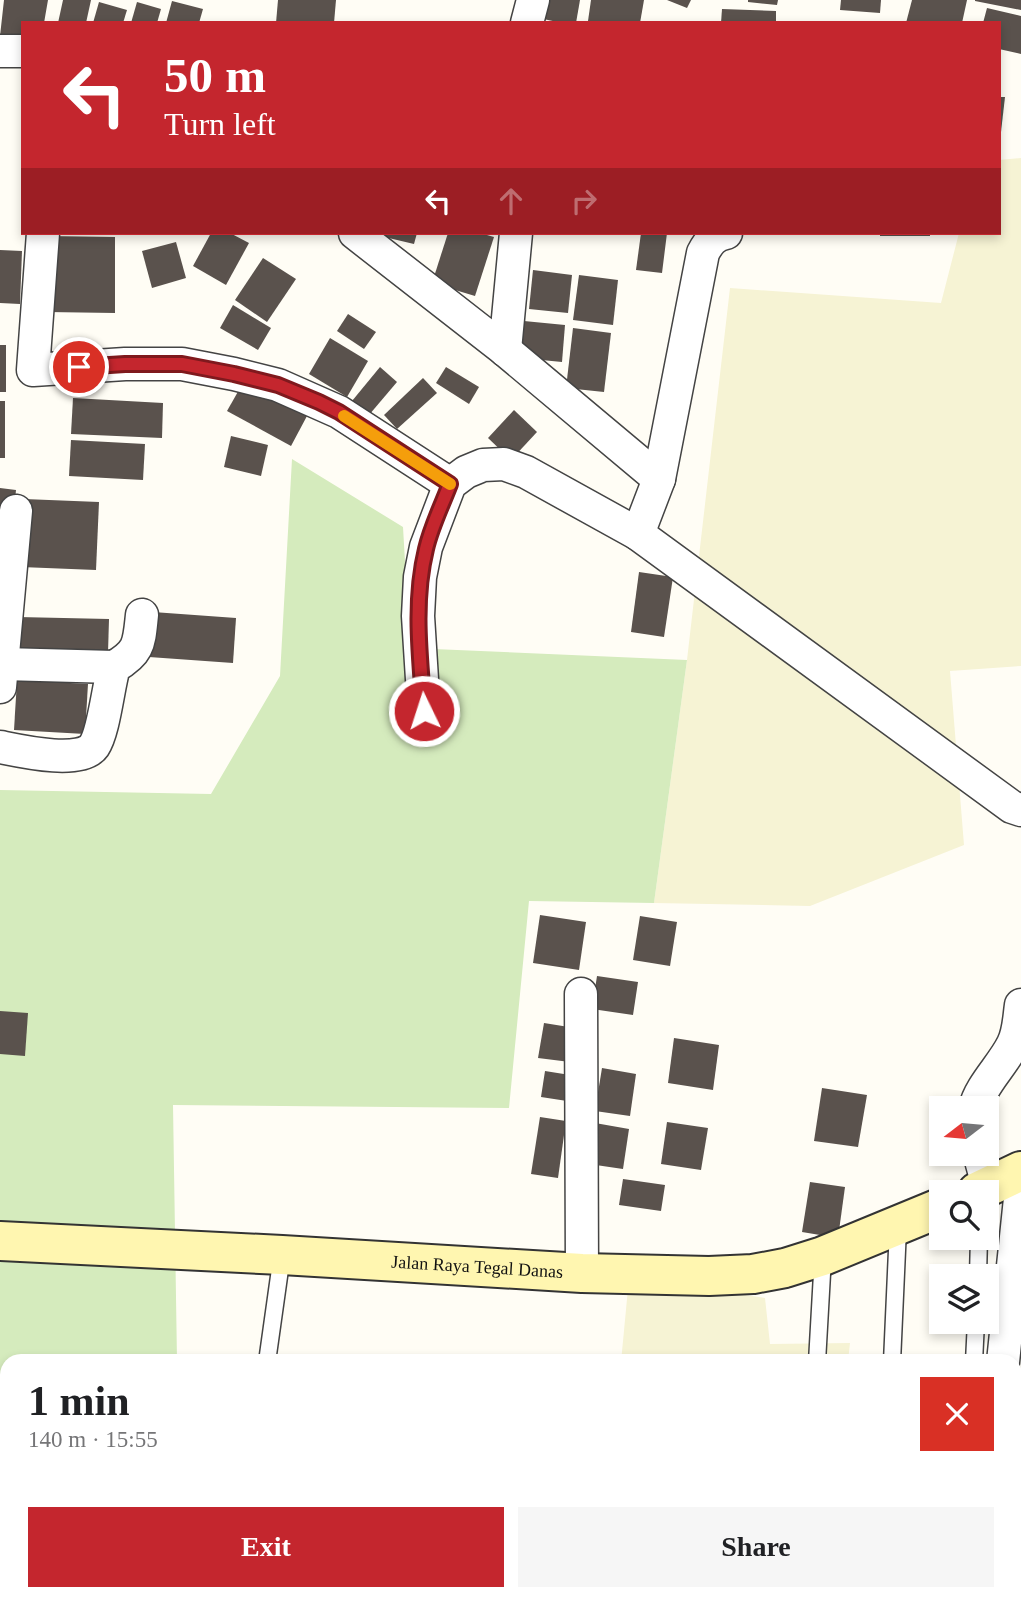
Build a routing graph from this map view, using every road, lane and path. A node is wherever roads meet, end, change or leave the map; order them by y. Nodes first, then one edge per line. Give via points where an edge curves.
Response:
1 (533, 0) edge
2 (528, 21) edge
3 (0, 51) edge
4 (21, 51) edge
5 (43, 235) edge
6 (358, 235) edge
7 (516, 235) edge
8 (718, 235) edge
9 (505, 350) junction
10 (450, 484) junction
11 (648, 509) junction
12 (16, 511) dead end
13 (142, 615) dead end
14 (114, 667) junction
15 (1, 676) edge
16 (424, 711) dead end
17 (0, 747) edge
18 (1018, 814) edge
19 (581, 994) dead end
20 (1021, 1005) edge
21 (980, 1096) edge
22 (929, 1213) edge
23 (898, 1226) junction
24 (0, 1241) edge
25 (996, 1250) edge
26 (282, 1255) junction
27 (822, 1256) junction
28 (582, 1273) junction
29 (975, 1334) edge
30 (268, 1354) edge
31 (817, 1354) edge
32 (892, 1354) edge
33 (974, 1354) edge
34 (1003, 1354) edge

1 - 2 street
3 - 4 street
5 - 10 street via 33,370 182,364 278,385 339,412
6 - 9 street
7 - 9 street
8 - 11 street via 703,253
9 - 11 street
10 - 11 street via 466,472 504,464
10 - 16 street via 420,577
11 - 18 street
12 - 15 street
13 - 14 street via 139,643
14 - 15 street
14 - 17 street via 99,732 88,751 65,756
19 - 28 street
20 - 21 street via 1012,1046
22 - 23 street, Jalan Raya Tegal Danas
23 - 27 street, Jalan Raya Tegal Danas
23 - 32 lane
24 - 26 street, Jalan Raya Tegal Danas
25 - 34 street
26 - 28 street, Jalan Raya Tegal Danas
26 - 30 lane
27 - 28 street, Jalan Raya Tegal Danas via 753,1274
27 - 31 lane
29 - 33 lane

